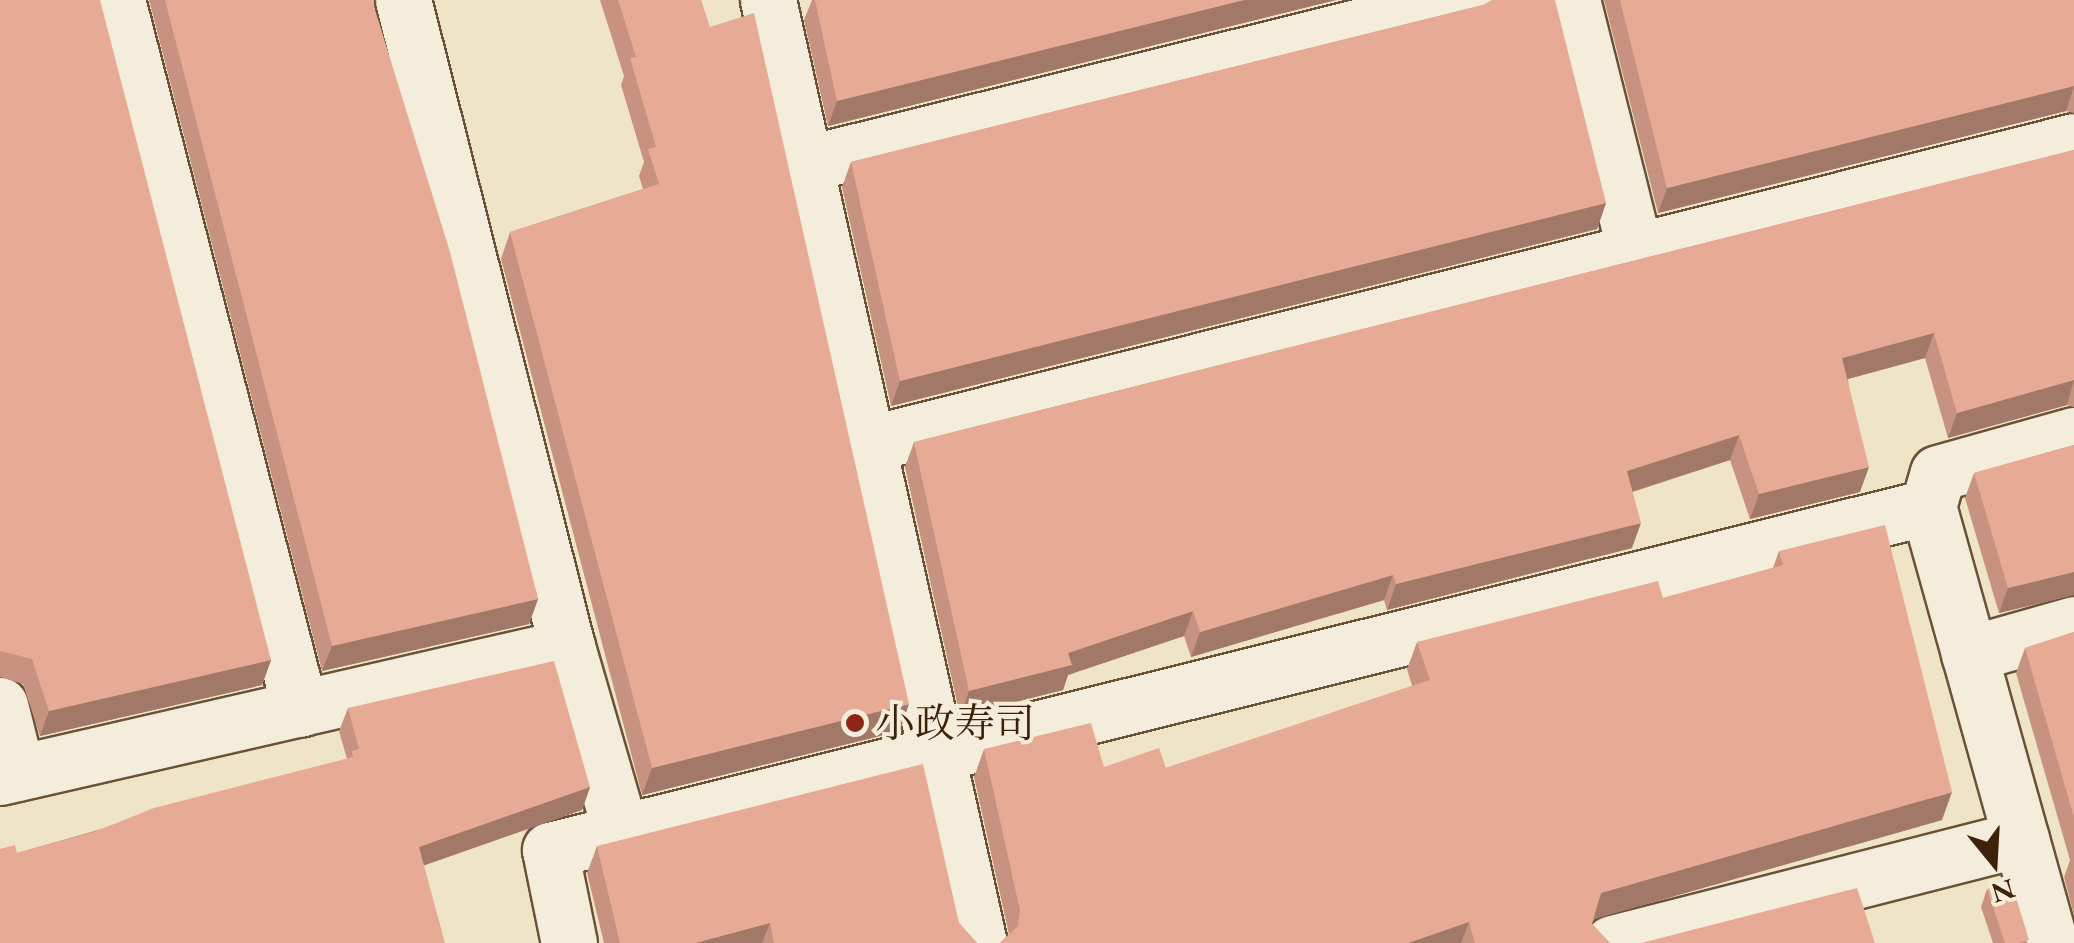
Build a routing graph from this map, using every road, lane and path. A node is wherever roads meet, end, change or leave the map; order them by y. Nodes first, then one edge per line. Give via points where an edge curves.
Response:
1 (117, 0) edge
2 (404, 0) edge
3 (768, 0) edge
4 (1466, 0) edge
5 (1572, 0) edge
6 (2074, 141) edge
7 (805, 164) junction
8 (1635, 251) junction
9 (2074, 435) edge
10 (868, 444) junction
11 (1928, 507) junction
12 (2074, 624) edge
13 (566, 647) junction
14 (1969, 654) junction
15 (0, 705) edge
16 (300, 709) junction
17 (937, 754) junction
18 (8, 775) edge
19 (621, 833) junction
20 (2021, 839) junction
21 (569, 943) edge
22 (979, 943) edge
23 (1612, 943) edge
24 (2050, 943) edge

1 - 16 street
2 - 13 street
3 - 7 street
4 - 7 street
5 - 8 street
6 - 8 street
7 - 10 street
8 - 10 street
9 - 11 street via 1938,473
10 - 17 street
11 - 14 street
11 - 17 street
12 - 14 street
13 - 16 street
13 - 19 street
14 - 20 street
15 - 18 street
16 - 18 street
17 - 19 street
17 - 22 street
19 - 21 street via 550,850
20 - 23 street
20 - 24 street

